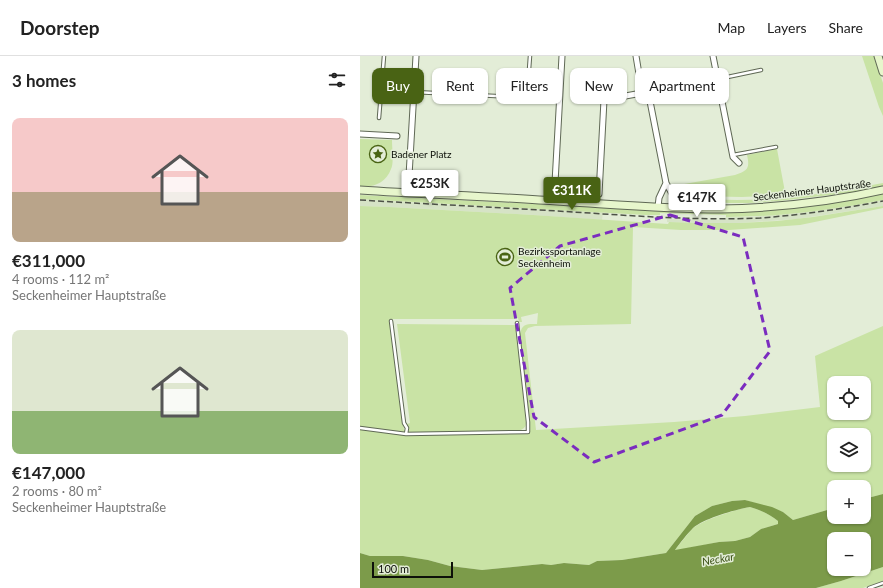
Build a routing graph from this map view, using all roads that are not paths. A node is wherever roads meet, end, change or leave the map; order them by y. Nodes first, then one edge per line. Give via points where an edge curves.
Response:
1 (384, 56) edge
2 (416, 56) edge
3 (530, 56) edge
4 (562, 56) edge
5 (636, 56) edge
6 (713, 56) edge
7 (878, 56) edge
8 (415, 68) edge
9 (529, 68) edge
10 (561, 68) edge
11 (638, 68) edge
12 (715, 68) edge
13 (761, 70) dead end
14 (883, 72) edge
15 (729, 77) edge
16 (424, 92) edge
17 (635, 94) edge
18 (496, 96) edge
19 (413, 104) edge
20 (559, 104) edge
21 (650, 104) edge
22 (722, 104) edge
23 (379, 118) dead end
24 (360, 134) edge
25 (397, 136) dead end
26 (776, 147) dead end
27 (733, 155) junction
28 (739, 163) dead end
29 (666, 183) junction
30 (360, 190) edge
31 (883, 190) edge
32 (408, 193) junction
33 (599, 194) dead end
34 (554, 201) junction
35 (658, 207) junction
36 (675, 208) junction
37 (391, 322) dead end
38 (517, 323) dead end
39 (360, 428) edge
40 (406, 434) junction
41 (883, 583) edge
42 (869, 588) edge

1 - 23 lane
2 - 8 street
3 - 9 lane
4 - 10 street
5 - 11 street
6 - 12 street
7 - 14 main road
13 - 15 lane
16 - 18 lane
17 - 33 street via 604,100
19 - 32 street
20 - 34 street
21 - 29 street
22 - 27 street
24 - 25 street
26 - 27 lane
27 - 28 street
29 - 35 street
29 - 36 street via 675,199
30 - 32 main road, Seckenheimer Hauptstraße
31 - 36 main road, Seckenheimer Hauptstraße via 789,205 719,209
32 - 34 main road, Seckenheimer Hauptstraße
34 - 35 main road, Seckenheimer Hauptstraße
35 - 36 main road, Seckenheimer Hauptstraße
37 - 40 lane
38 - 40 lane via 528,432
39 - 40 lane
41 - 42 lane

